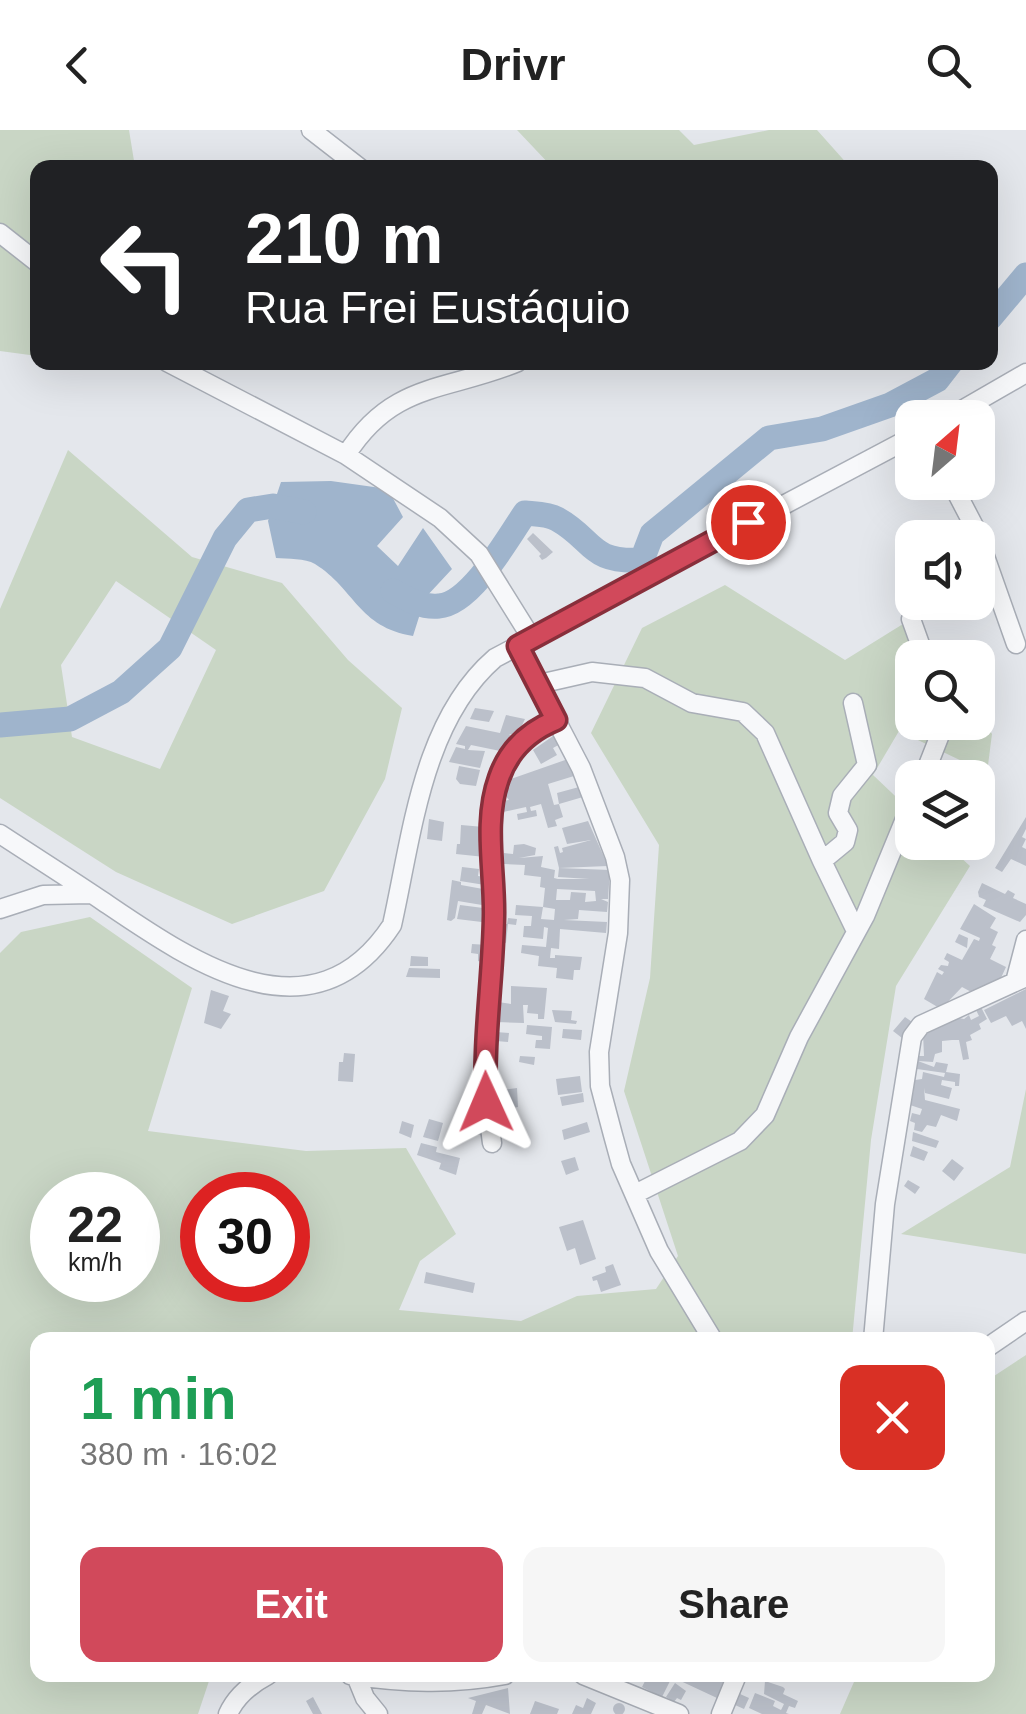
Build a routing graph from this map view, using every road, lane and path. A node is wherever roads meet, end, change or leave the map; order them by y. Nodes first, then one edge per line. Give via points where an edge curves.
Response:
1 (311, 130) edge
2 (350, 160) edge
3 (0, 233) edge
4 (30, 257) edge
5 (182, 370) edge
6 (492, 370) edge
7 (1026, 373) edge
8 (979, 400) edge
9 (895, 445) edge
10 (346, 455) junction
11 (961, 500) edge
12 (525, 643) junction
13 (1016, 644) dead end
14 (539, 684) junction
15 (853, 703) dead end
16 (556, 720) junction
17 (0, 834) edge
18 (895, 841) edge
19 (822, 861) junction
20 (91, 894) junction
21 (0, 909) edge
22 (856, 930) junction
23 (1026, 940) edge
24 (1020, 980) edge
25 (492, 1143) dead end
26 (635, 1194) junction
27 (1026, 1321) edge
28 (708, 1332) edge
29 (874, 1332) edge
30 (995, 1342) edge
31 (254, 1682) edge
32 (356, 1682) edge
33 (416, 1682) edge
34 (467, 1682) edge
35 (600, 1682) edge
36 (733, 1682) edge
37 (228, 1714) edge
38 (378, 1714) edge
39 (679, 1714) edge
40 (721, 1714) edge

1 - 2 street
3 - 4 street
5 - 10 street
6 - 10 street via 403,398 367,426
7 - 8 street
9 - 12 street
10 - 12 street via 440,518 479,554
11 - 13 street
12 - 14 street
12 - 20 street via 476,674 449,713 435,744 392,925 358,966 299,985 249,981 183,956
14 - 16 street
14 - 19 street via 592,672 644,678 692,703 743,712 765,733
15 - 19 street via 867,766 842,796 838,813 848,830 845,842
16 - 25 street via 533,730 510,755 492,805 494,915 485,1060
16 - 26 street via 581,768 620,880 600,1086
17 - 20 street
18 - 22 street
19 - 22 street
20 - 21 street via 43,894
22 - 26 street via 754,1130
23 - 24 street
24 - 29 street via 916,1030 906,1056 884,1204
26 - 28 street via 669,1270
27 - 30 street
31 - 37 street
32 - 38 street
33 - 34 street
35 - 39 street
36 - 40 street

